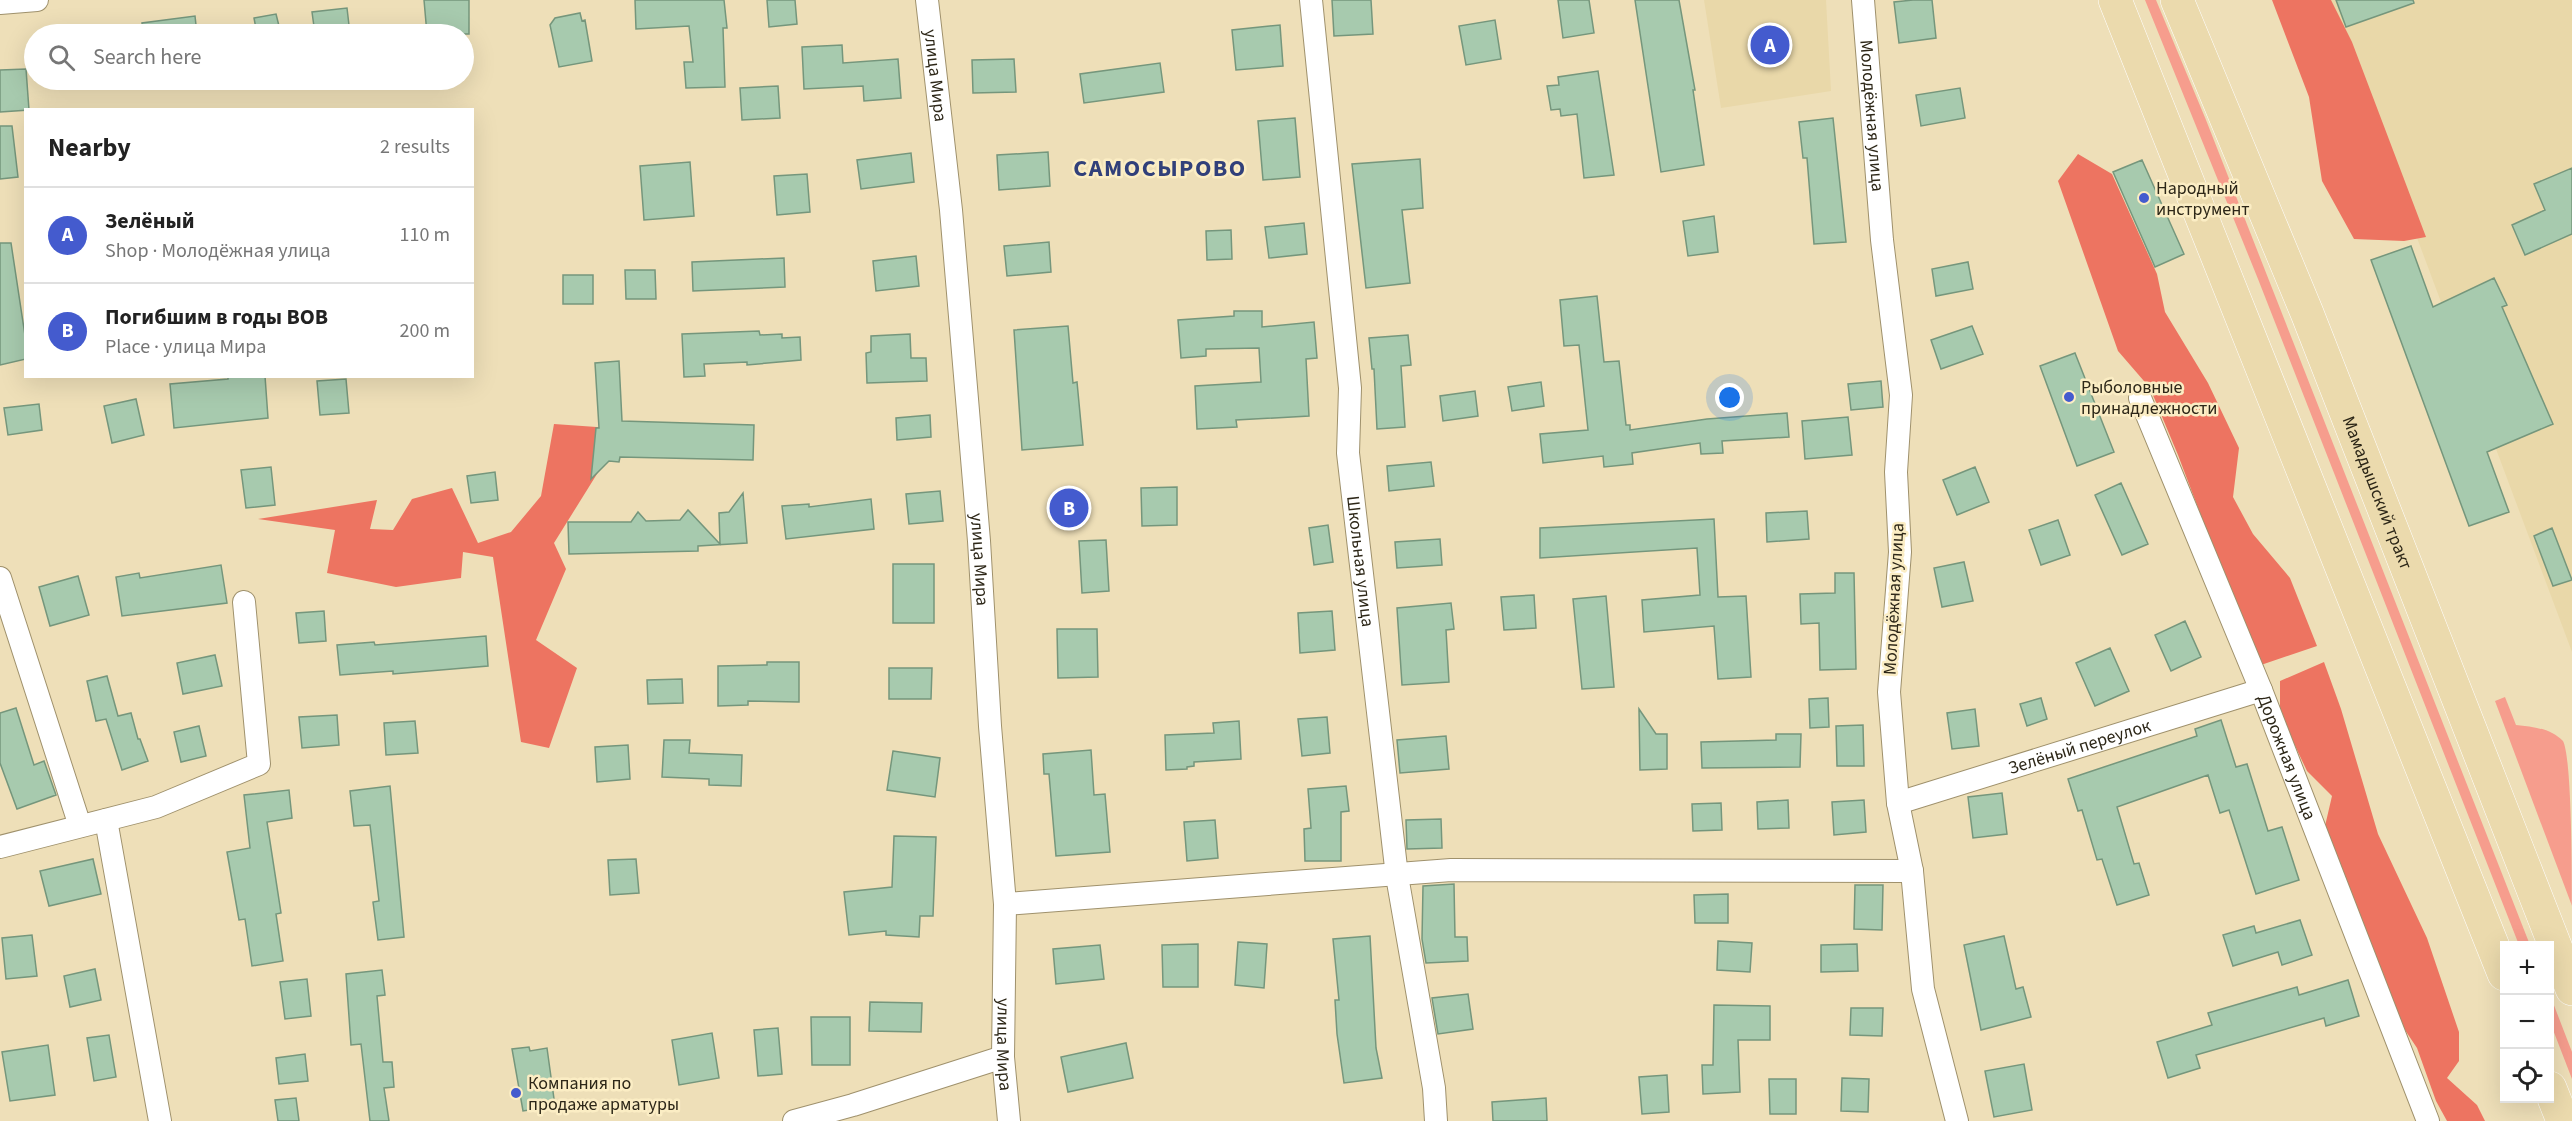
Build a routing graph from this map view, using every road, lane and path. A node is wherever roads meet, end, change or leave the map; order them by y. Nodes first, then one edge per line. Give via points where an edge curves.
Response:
1 (37, 0) edge
2 (927, 0) edge
3 (1311, 0) edge
4 (1863, 0) edge
5 (2115, 0) edge
6 (2177, 0) edge
7 (0, 3) edge
8 (2140, 398) dead end
9 (0, 578) edge
10 (244, 602) dead end
11 (2261, 690) junction
12 (1898, 803) junction
13 (106, 820) junction
14 (81, 826) junction
15 (0, 847) edge
16 (1912, 871) junction
17 (1397, 876) junction
18 (1005, 904) junction
19 (2500, 962) edge
20 (2572, 988) edge
21 (1003, 1057) junction
22 (2554, 1098) edge
23 (160, 1121) edge
24 (794, 1121) edge
25 (1009, 1121) edge
26 (1436, 1121) edge
27 (1957, 1121) edge
28 (2428, 1121) edge
29 (2563, 1121) edge

1 - 7 street
2 - 18 street, улица Мира via 951,210
3 - 17 street, Школьная улица via 1350,387 1348,453
4 - 12 street, Молодёжная улица via 1882,240 1901,394 1896,471 1900,552 1889,692
5 - 19 main road
6 - 20 main road, Мамадышский тракт via 2307,313
8 - 11 street, Дорожная улица
9 - 14 street
10 - 13 street via 259,764 156,807
11 - 12 street, Зелёный переулок
11 - 28 street, Дорожная улица
12 - 16 street, Молодёжная улица
13 - 14 street
13 - 23 street
14 - 15 street
16 - 17 street via 1451,870
16 - 27 street, Молодёжная улица via 1923,989
17 - 18 street
17 - 26 street, Школьная улица via 1434,1088
18 - 21 street, улица Мира
21 - 24 street
21 - 25 street, улица Мира
22 - 29 main road

